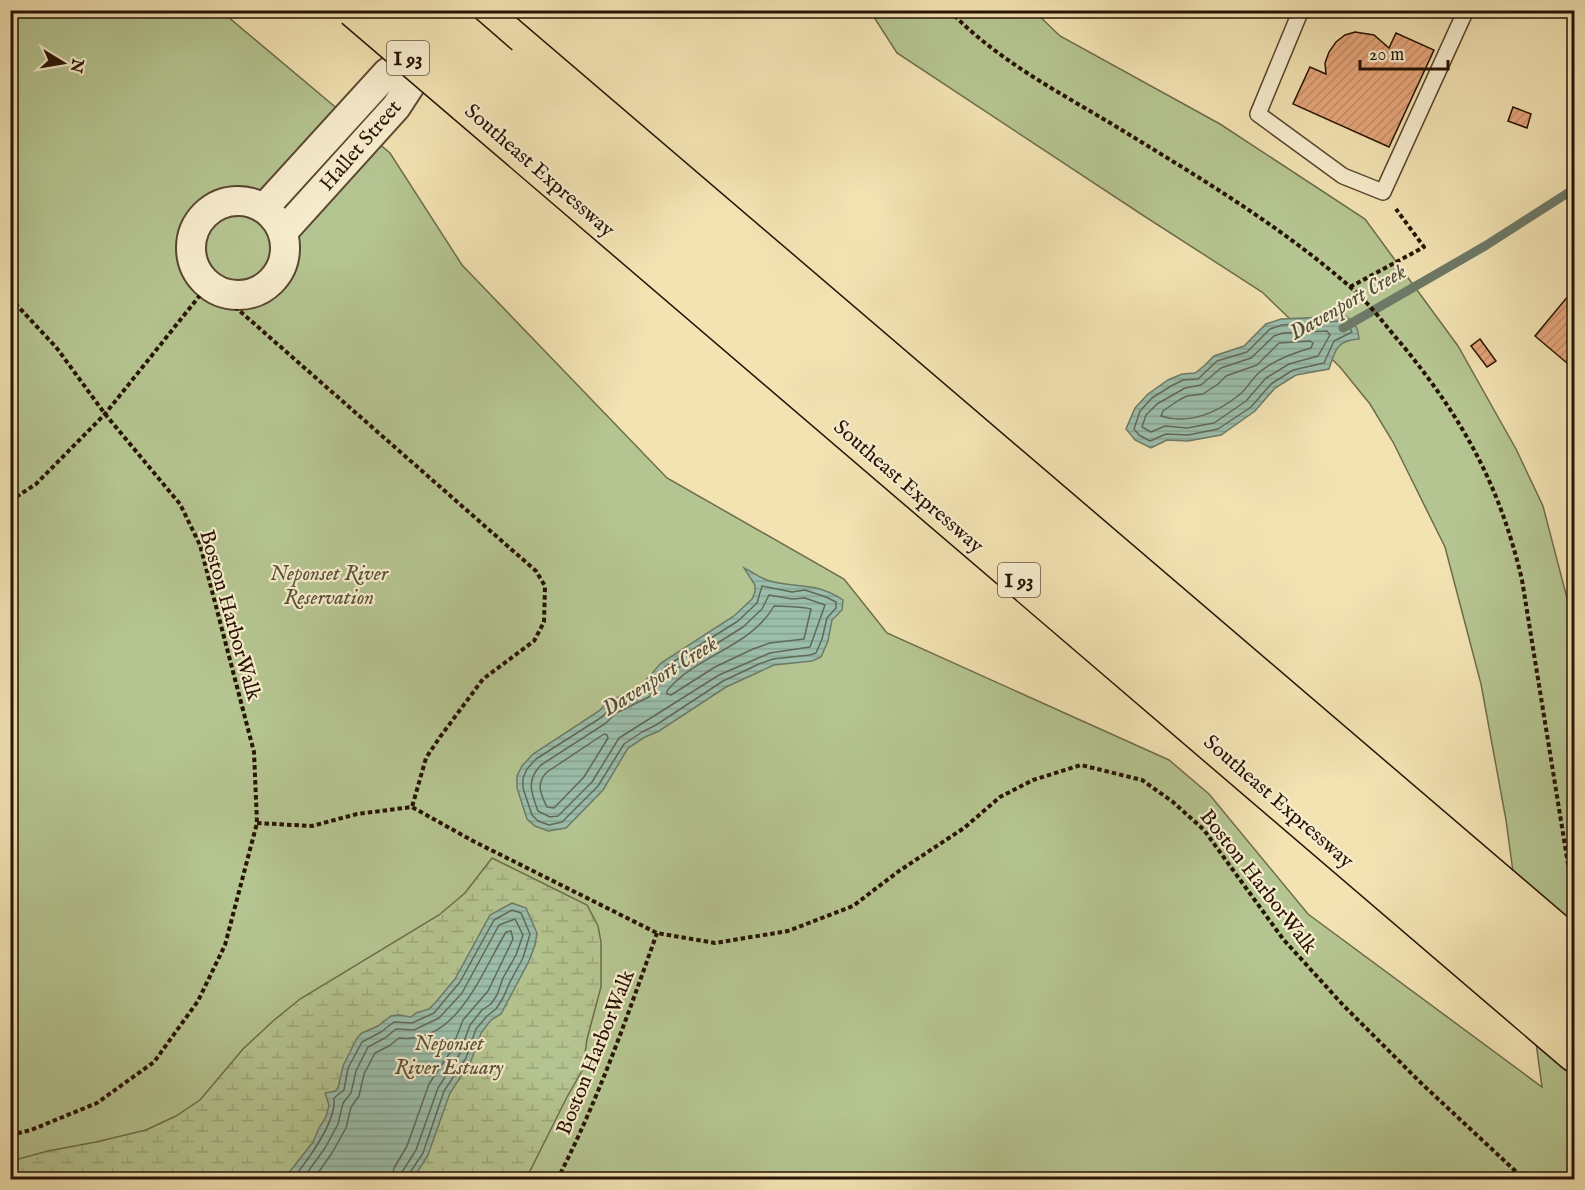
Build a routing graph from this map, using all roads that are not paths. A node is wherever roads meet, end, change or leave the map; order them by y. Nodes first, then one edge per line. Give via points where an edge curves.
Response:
1 (353, 10) edge
2 (394, 10) edge
3 (440, 10) edge
4 (459, 10) edge
5 (482, 10) edge
6 (1301, 10) edge
7 (1466, 10) edge
8 (426, 51) junction
9 (491, 74) junction
10 (264, 208) junction
11 (283, 232) junction
12 (1575, 945) edge
13 (1575, 981) edge
14 (1575, 1020) edge
15 (1575, 1055) edge

1 - 9 highway, Southeast Expressway / I 93, bridge
2 - 9 highway, I 93, bridge
3 - 9 highway, I 93, bridge
4 - 8 street, Hallet Street
5 - 9 highway, Southeast Expressway / I 93
6 - 7 lane via 1258,114 1343,177 1383,192
8 - 10 street, Hallet Street via 387,73
8 - 11 street, Hallet Street via 396,107
9 - 12 highway, Southeast Expressway / I 93
9 - 13 highway, I 93
9 - 14 highway, I 93
9 - 15 highway, Southeast Expressway / I 93
10 - 11 street via 276,218
10 - 11 street via 251,202 224,202 201,218 191,253 200,275 221,292 236,295 265,287 283,263

